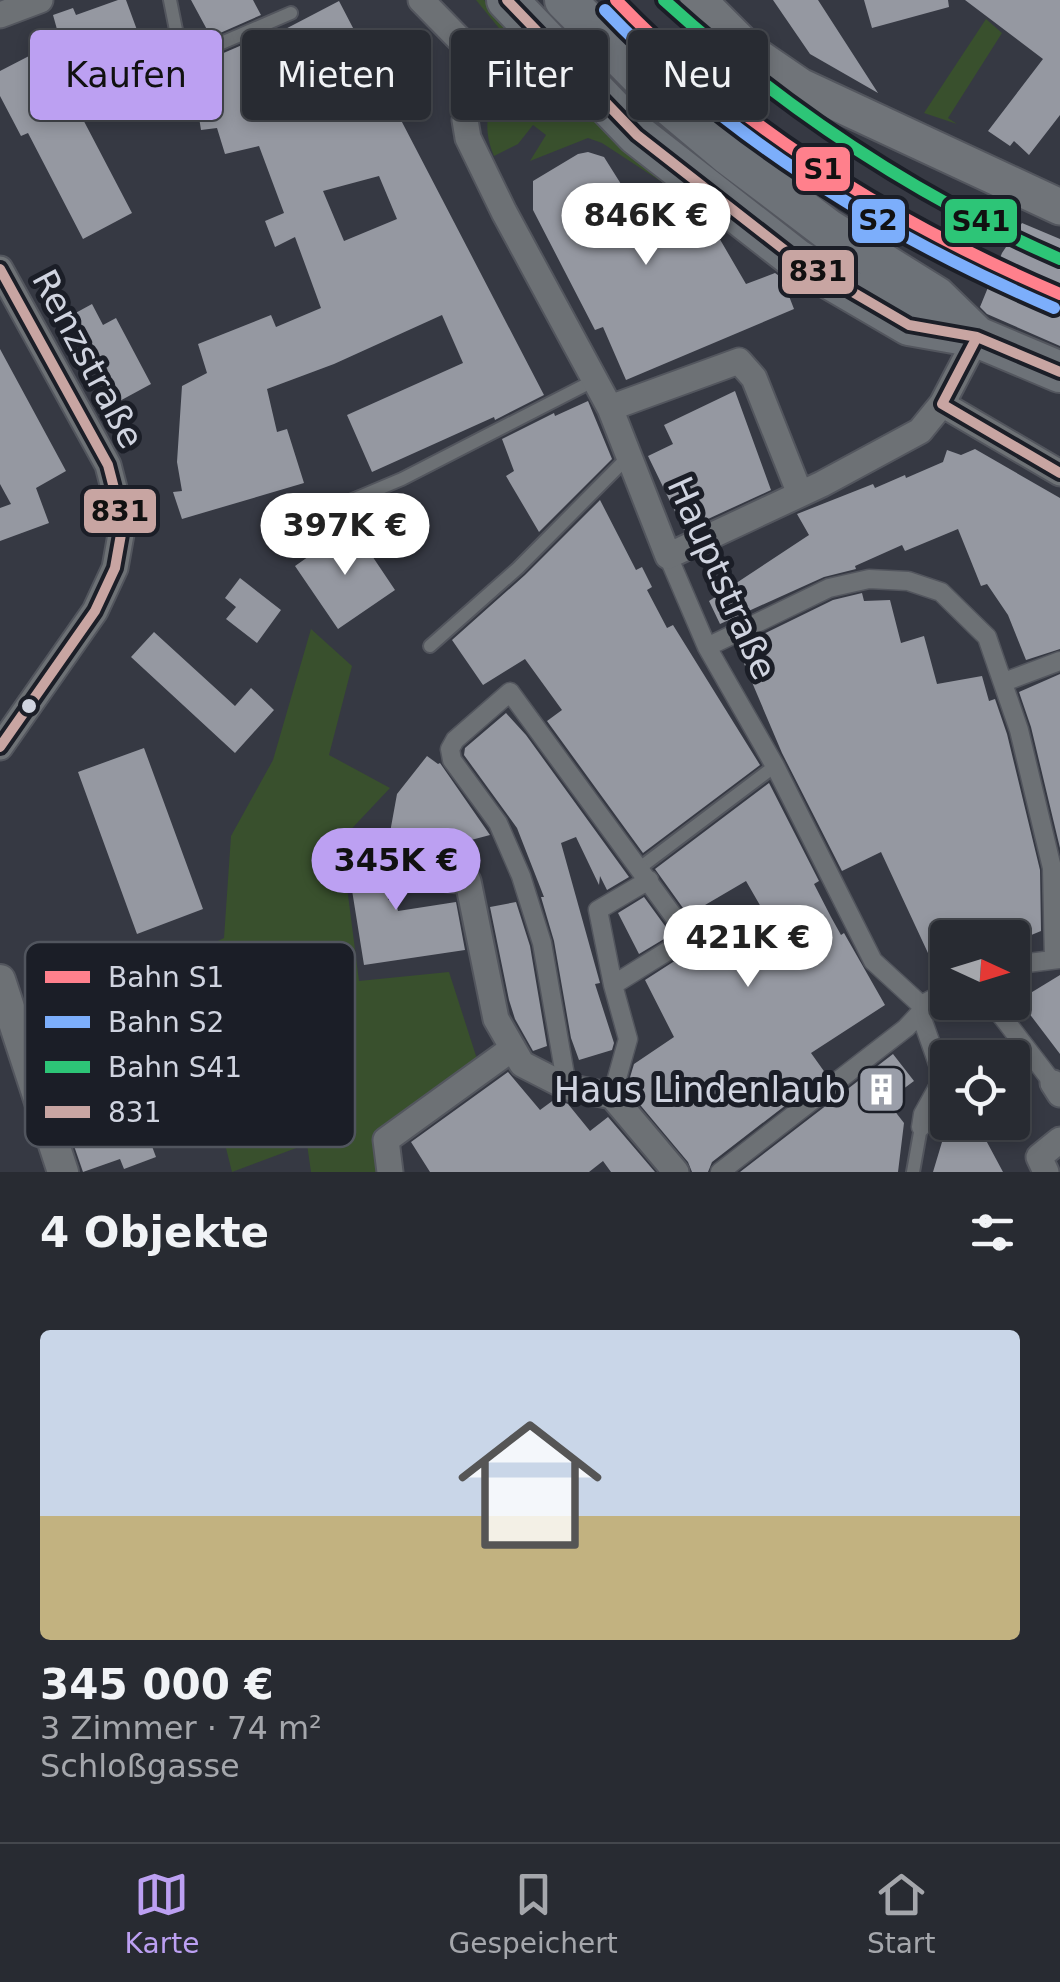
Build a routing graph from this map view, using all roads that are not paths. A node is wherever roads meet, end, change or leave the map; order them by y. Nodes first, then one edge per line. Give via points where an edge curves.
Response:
1 (40, 0) edge
2 (170, 0) edge
3 (420, 0) edge
4 (507, 0) edge
5 (565, 0) edge
6 (698, 0) edge
7 (291, 13) dead end
8 (0, 15) edge
9 (1060, 208) edge
10 (0, 269) edge
11 (977, 337) junction
12 (1060, 372) edge
13 (596, 380) junction
14 (942, 404) junction
15 (610, 408) junction
16 (630, 456) junction
17 (1060, 474) edge
18 (800, 494) junction
19 (312, 517) dead end
20 (668, 556) junction
21 (430, 646) dead end
22 (707, 647) junction
23 (1060, 662) edge
24 (1004, 682) junction
25 (0, 747) edge
26 (776, 766) junction
27 (645, 874) junction
28 (411, 875) dead end
29 (1057, 959) edge
30 (1030, 963) edge
31 (0, 980) edge
32 (613, 985) junction
33 (930, 1003) edge
34 (920, 1009) junction
35 (1005, 1020) edge
36 (513, 1048) junction
37 (25, 1056) edge
38 (567, 1086) junction
39 (1057, 1089) edge
40 (612, 1096) junction
41 (920, 1127) joint
42 (1060, 1140) edge
43 (55, 1147) edge
44 (63, 1172) edge
45 (390, 1172) edge
46 (676, 1172) edge
47 (720, 1172) edge
48 (913, 1172) edge
49 (1046, 1172) edge

1 - 8 street
2 - 7 lane via 182,60
3 - 13 street, Hauptstraße via 466,45 476,83 465,120 468,138
4 - 11 main road via 636,135 722,205 909,325
5 - 11 main road via 728,154 827,229 936,297
6 - 9 main road via 748,51 800,86
10 - 25 street, Renzstraße via 108,465 123,523 115,568 94,611
11 - 12 main road
11 - 14 street
13 - 15 street, Hauptstraße
13 - 19 lane
14 - 17 street
14 - 18 street via 908,440
15 - 16 street, Hauptstraße
15 - 18 street via 740,361 754,378
16 - 20 street, Hauptstraße
16 - 21 lane
18 - 20 street
20 - 22 street, Hauptstraße
22 - 24 street via 829,588 869,579 908,581 940,592 987,637
22 - 26 street, Hauptstraße
23 - 24 street
24 - 29 street via 1052,868
26 - 27 lane
26 - 34 street, Hauptstraße via 872,961
27 - 32 street via 598,910
27 - 32 street via 680,925 682,942
27 - 38 street via 510,692 455,740 452,760 498,823 521,876 542,944
28 - 36 street via 468,881 496,1019
29 - 30 street
31 - 37 street
32 - 40 street via 628,1039
33 - 34 street
34 - 41 street via 943,1078
34 - 47 street via 906,1028
35 - 39 street
36 - 38 street via 522,1064
36 - 45 street via 386,1140
38 - 40 street
40 - 46 street
41 - 48 lane
42 - 49 street via 1039,1157
43 - 44 street

